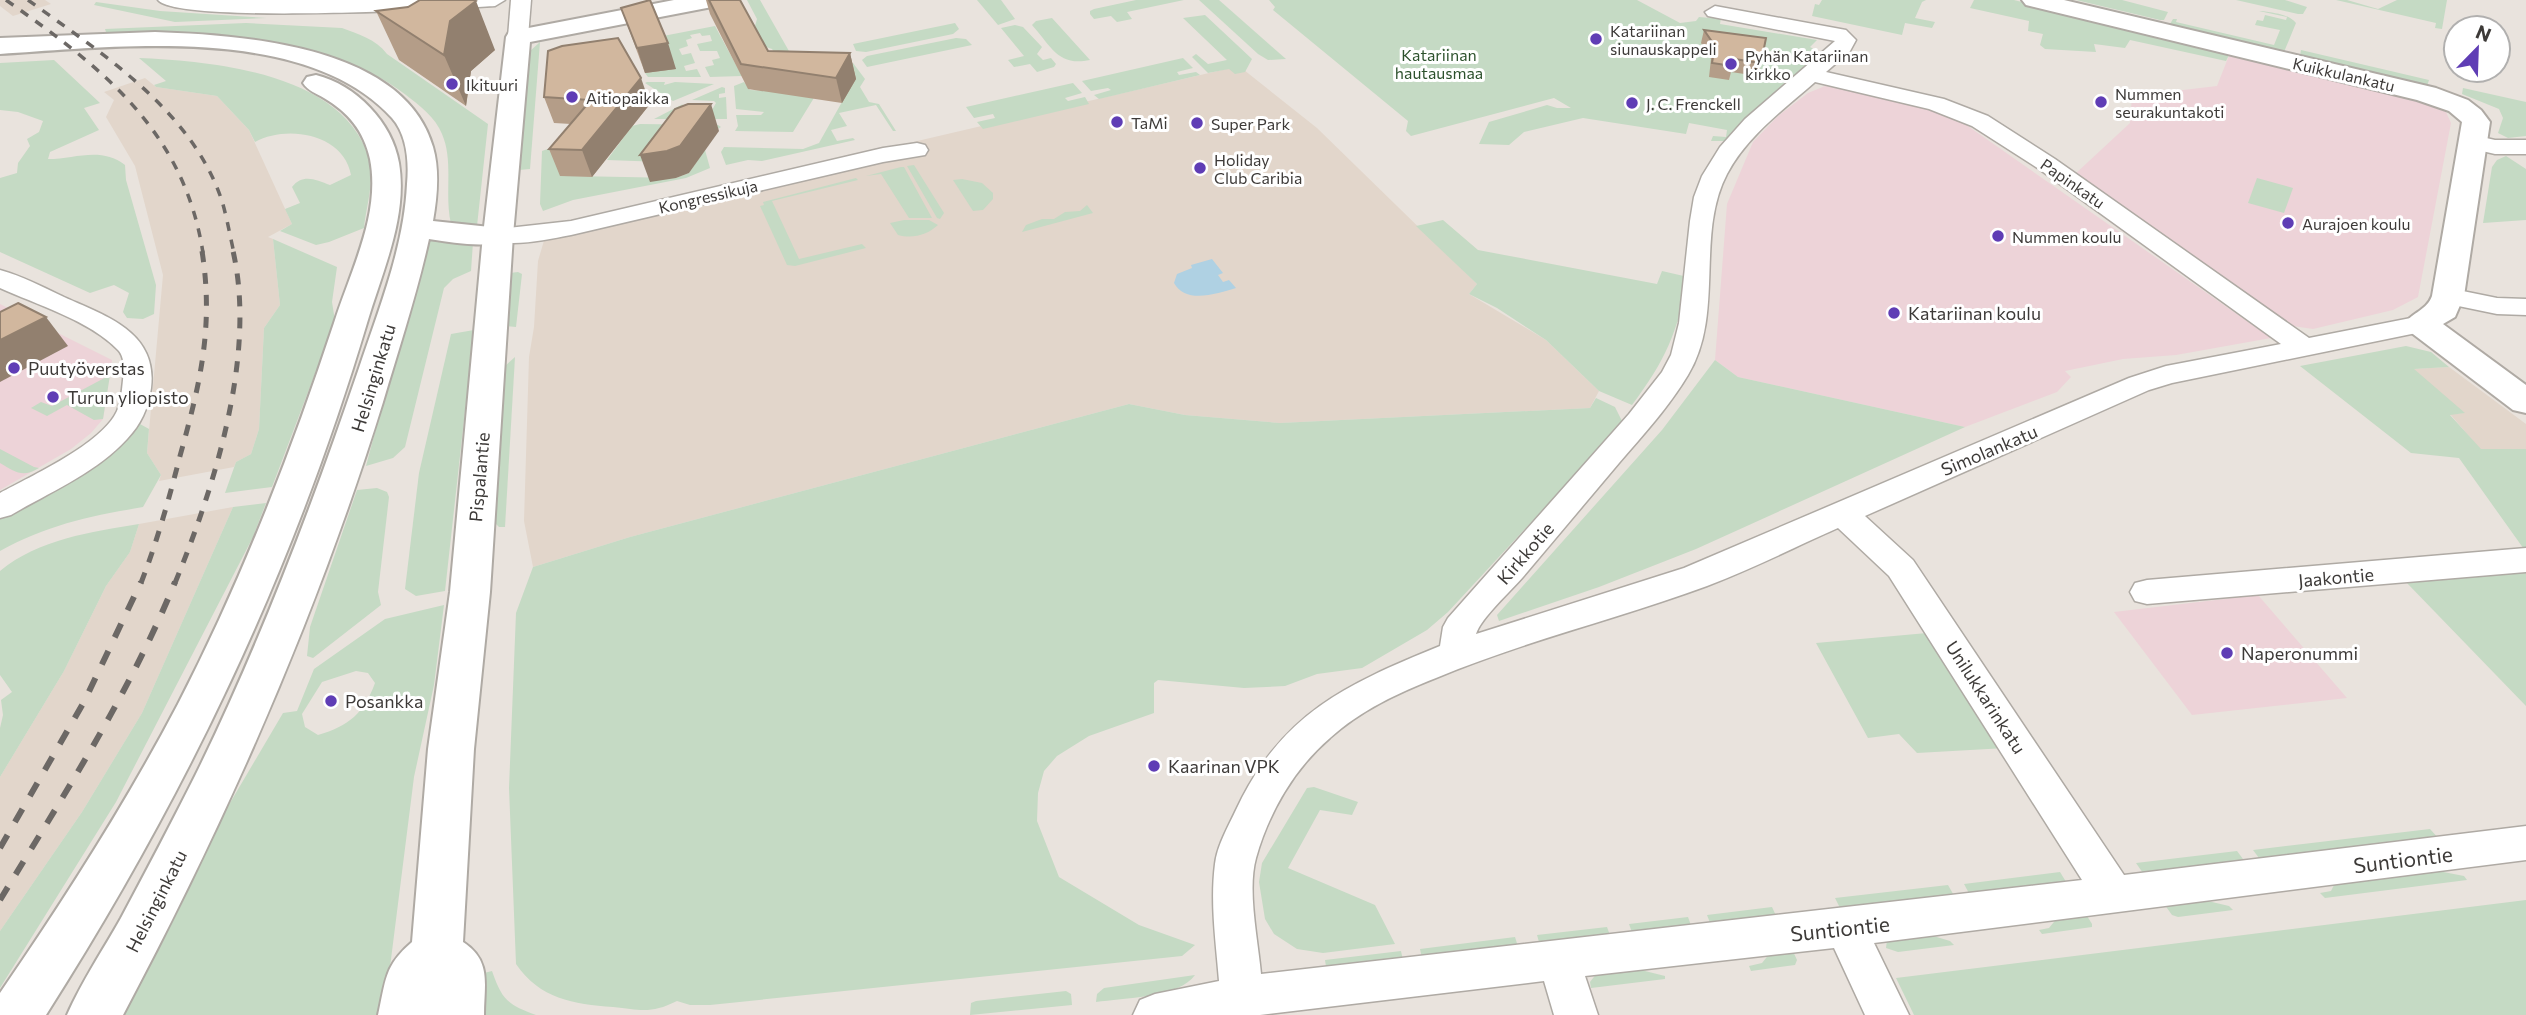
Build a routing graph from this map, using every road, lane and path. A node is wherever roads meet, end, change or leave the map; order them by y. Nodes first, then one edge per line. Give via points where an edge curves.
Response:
1 (168, 0) edge
2 (495, 0) edge
3 (521, 0) edge
4 (712, 0) edge
5 (2034, 0) edge
6 (1715, 12) dead end
7 (518, 37) junction
8 (0, 46) edge
9 (0, 58) edge
10 (1812, 75) junction
11 (2473, 142) junction
12 (2526, 147) edge
13 (917, 150) dead end
14 (416, 228) junction
15 (498, 235) junction
16 (0, 278) edge
17 (2448, 296) junction
18 (2526, 307) edge
19 (2421, 324) junction
20 (2305, 348) junction
21 (2526, 402) edge
22 (0, 507) edge
23 (1842, 513) junction
24 (2526, 560) edge
25 (2147, 592) dead end
26 (1457, 654) junction
27 (2526, 843) edge
28 (2114, 895) junction
29 (1845, 928) junction
30 (437, 953) junction
31 (1558, 959) junction
32 (1242, 997) junction
33 (16, 1015) edge
34 (94, 1015) edge
35 (405, 1015) edge
36 (457, 1015) edge
37 (1155, 1015) edge
38 (1576, 1015) edge
39 (1886, 1015) edge

1 - 2 street via 303,7
3 - 7 street, Pispalantie
4 - 7 main road
5 - 11 main road, Kuikkulankatu via 2431,95 2473,116
6 - 10 street, Kirkkotie via 1843,36 1843,47
7 - 15 main road, Pispalantie
8 - 14 main road, Helsinginkatu via 130,40 216,42 305,57 351,74 392,102 414,131 422,160
9 - 33 main road via 144,53 262,65 322,85 345,99 373,127 387,181 381,221 306,453 218,668 156,786
10 - 20 street, Papinkatu via 1936,104 1980,121
10 - 26 street, Kirkkotie via 1753,124 1714,176 1702,221 1693,323 1674,375 1460,627
11 - 12 street
11 - 17 main road, Kuikkulankatu
13 - 15 street, Kongressikuja via 535,234
14 - 15 main road via 468,236
14 - 34 main road, Helsinginkatu via 352,447 274,653 216,782
15 - 30 main road, Pispalantie
16 - 22 street via 109,331 129,345 138,366 134,405 117,432 87,456
17 - 18 street
17 - 19 main road via 2443,310
19 - 20 street, Simolankatu
19 - 21 main road
20 - 23 street, Simolankatu via 2138,384
23 - 26 street, Simolankatu via 1696,577
23 - 28 street, Unilukkarinkatu via 1902,568
24 - 25 street, Jaakontie
26 - 32 street via 1382,685 1341,709 1297,747 1263,793 1234,872
27 - 28 street, Suntiontie
28 - 29 street, Suntiontie
29 - 31 street, Suntiontie
29 - 39 street
30 - 35 main road via 413,974
30 - 36 main road via 459,968
31 - 32 street, Suntiontie
31 - 38 street
32 - 37 street, Suntiontie

